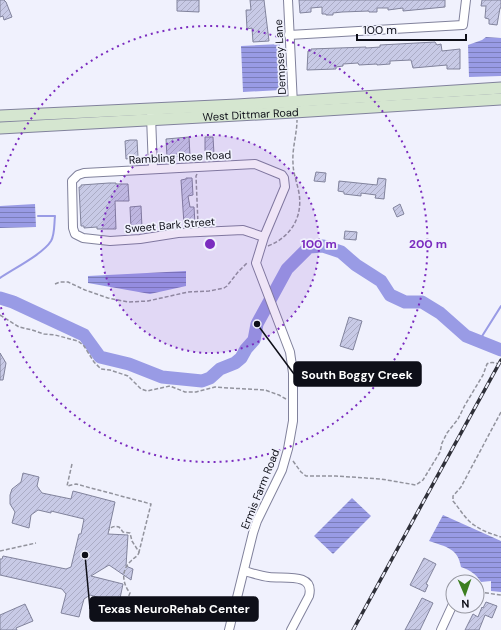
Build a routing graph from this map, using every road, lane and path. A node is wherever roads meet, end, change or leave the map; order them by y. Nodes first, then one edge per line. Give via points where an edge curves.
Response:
1 (288, 0) edge
2 (466, 0) edge
3 (290, 35) junction
4 (501, 88) edge
5 (501, 99) edge
6 (293, 107) junction
7 (151, 114) junction
8 (0, 116) edge
9 (0, 128) edge
10 (153, 169) junction
11 (197, 173) dead end
12 (282, 175) joint
13 (199, 228) dead end
14 (78, 236) joint
15 (264, 237) junction
16 (249, 260) dead end
17 (55, 284) dead end
18 (0, 315) edge
19 (501, 365) edge
20 (293, 405) junction
21 (501, 412) edge
22 (292, 456) dead end
23 (72, 464) dead end
24 (109, 530) dead end
25 (501, 537) edge
26 (36, 543) dead end
27 (0, 551) edge
28 (139, 552) junction
29 (244, 571) junction
30 (485, 593) edge
31 (501, 595) edge
32 (111, 602) dead end
33 (448, 614) edge
34 (230, 630) edge
35 (291, 630) edge
36 (441, 630) edge

1 - 3 street, Dempsey Lane
2 - 3 street via 463,25
3 - 6 street, Dempsey Lane
4 - 6 street, West Dittmar Road
5 - 6 street, West Dittmar Road
6 - 7 street, West Dittmar Road
7 - 8 street, West Dittmar Road
7 - 9 street, West Dittmar Road
7 - 10 street
10 - 12 street, Rambling Rose Road via 255,164
10 - 14 street, Rambling Rose Road via 78,175 71,185 73,228
11 - 13 path
12 - 15 street, Ermis Farm Road via 285,187
14 - 15 street, Sweet Bark Street via 117,241 178,233 243,230
15 - 20 street, Ermis Farm Road via 256,263 290,352
16 - 17 path via 224,288 188,292 143,302 108,298 68,282
18 - 20 path via 19,327 78,341 101,369 128,376 141,389 147,391 170,386 185,392 215,387 265,390 279,395
19 - 22 path via 495,362 487,364 458,419 442,443 440,452 423,480 416,485 381,479 306,476 292,460
20 - 29 street, Ermis Farm Road via 288,449 275,486 256,520
21 - 25 path via 453,501 475,526
23 - 28 path via 67,486 76,484 151,504
24 - 28 path via 114,526 130,533
26 - 27 path
28 - 32 path via 125,569 124,582 130,593 128,600 125,604
29 - 34 street, Ermis Farm Road
29 - 35 street via 268,577 299,578 309,585 309,596
30 - 31 path
33 - 36 street

